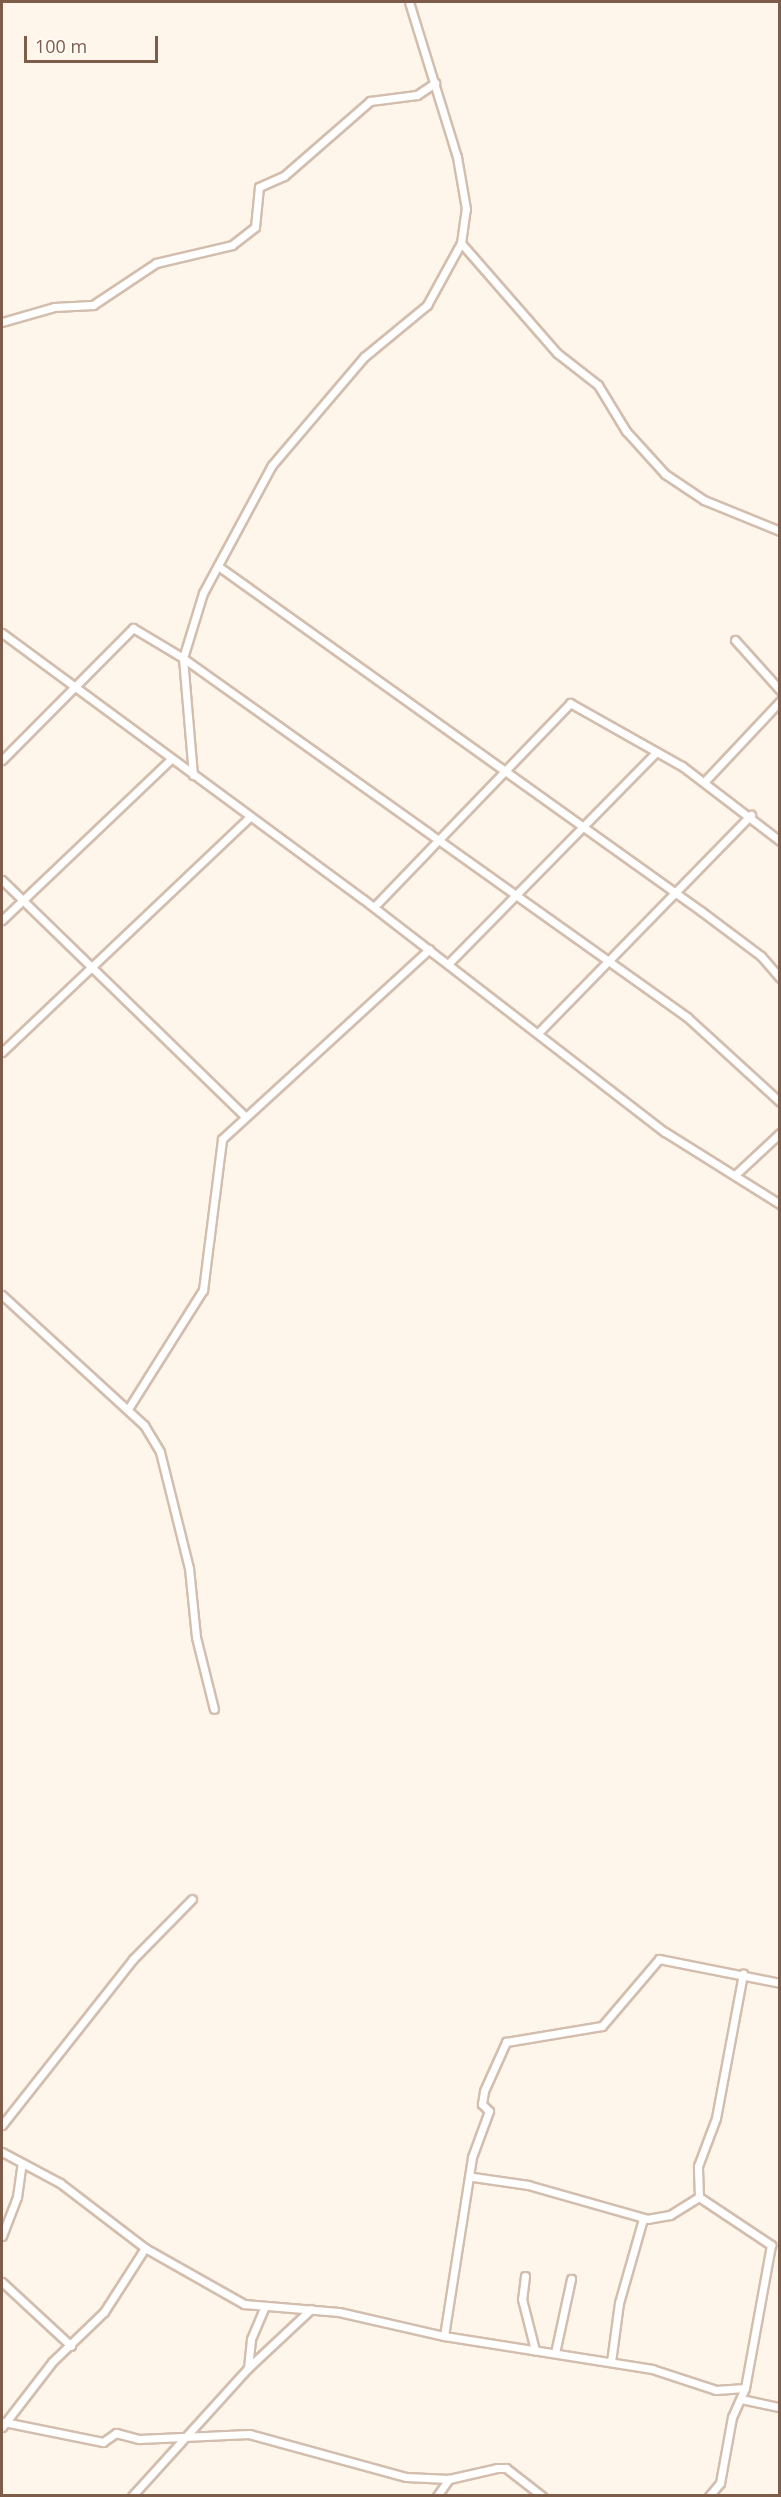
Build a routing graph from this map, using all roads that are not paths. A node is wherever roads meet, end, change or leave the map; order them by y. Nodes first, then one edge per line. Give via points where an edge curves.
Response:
1 (409, 2) edge
2 (435, 83) junction
3 (461, 243) junction
4 (2, 322) edge
5 (780, 531) edge
6 (218, 566) junction
7 (2, 633) edge
8 (735, 640) dead end
9 (183, 658) junction
10 (71, 686) junction
11 (779, 691) edge
12 (780, 701) edge
13 (656, 753) junction
14 (2, 760) edge
15 (170, 760) junction
16 (504, 771) junction
17 (194, 775) junction
18 (705, 781) junction
19 (751, 815) junction
20 (249, 818) junction
21 (585, 827) junction
22 (436, 840) junction
23 (780, 841) edge
24 (2, 880) edge
25 (676, 892) junction
26 (515, 896) junction
27 (24, 900) junction
28 (374, 907) junction
29 (2, 920) edge
30 (429, 949) junction
31 (609, 960) junction
32 (448, 964) junction
33 (92, 969) junction
34 (780, 978) edge
35 (538, 1033) junction
36 (2, 1052) edge
37 (780, 1102) edge
38 (244, 1115) junction
39 (780, 1133) edge
40 (736, 1174) junction
41 (780, 1204) edge
42 (2, 1294) edge
43 (128, 1409) junction
44 (213, 1709) dead end
45 (192, 1899) dead end
46 (743, 1974) junction
47 (780, 1983) edge
48 (2, 2125) edge
49 (2, 2152) edge
50 (22, 2163) junction
51 (473, 2177) junction
52 (699, 2197) junction
53 (643, 2218) junction
54 (2, 2236) edge
55 (775, 2245) edge
56 (145, 2248) junction
57 (525, 2276) dead end
58 (571, 2279) dead end
59 (2, 2282) edge
60 (264, 2308) junction
61 (312, 2309) junction
62 (444, 2336) junction
63 (71, 2346) junction
64 (535, 2350) junction
65 (555, 2353) junction
66 (611, 2362) junction
67 (248, 2368) junction
68 (745, 2388) junction
69 (741, 2398) junction
70 (780, 2407) edge
71 (3, 2424) edge
72 (186, 2439) junction
73 (449, 2479) junction
74 (132, 2496) edge
75 (437, 2496) edge
76 (542, 2496) edge
77 (709, 2496) edge

1 - 2 street
2 - 3 street via 466,209
2 - 4 street via 417,95 370,102 285,176 259,187 255,227 232,245 156,263 93,305 54,308
3 - 5 street via 557,353 598,385 626,431 665,474 704,500
3 - 6 street via 427,305 364,357 272,465
6 - 9 street via 189,626
6 - 16 street
7 - 10 street
8 - 11 street
9 - 10 street via 133,628
9 - 17 street
9 - 22 street
10 - 14 street
10 - 15 street
12 - 18 street
13 - 16 street via 570,703
13 - 18 street
13 - 21 street
15 - 17 street
15 - 27 street
16 - 21 street
16 - 22 street
17 - 20 street
18 - 19 street
19 - 23 street
19 - 25 street
20 - 28 street
20 - 33 street
21 - 25 street
21 - 26 street
22 - 26 street
22 - 28 street
24 - 27 street
25 - 31 street
25 - 34 street via 747,944
26 - 31 street
26 - 32 street
27 - 29 street
27 - 33 street
28 - 30 street
30 - 32 street
30 - 38 street
31 - 35 street
31 - 37 street via 687,1017
32 - 35 street
33 - 36 street
33 - 38 street
35 - 40 street via 665,1132
38 - 43 street via 219,1148 200,1300
39 - 40 street
40 - 41 street
42 - 43 street
43 - 44 street via 160,1452 189,1568 196,1637
45 - 48 street via 133,1959
46 - 47 street
46 - 51 street via 659,1959 602,2026 506,2042 484,2091 482,2104 489,2111 472,2157
46 - 52 street via 716,2118 698,2166
49 - 50 street
50 - 54 street via 17,2197
50 - 56 street via 60,2183
51 - 53 street via 528,2185
51 - 62 street
52 - 53 street via 670,2215
52 - 55 street
53 - 66 street via 619,2303
55 - 68 street
56 - 60 street via 221,2294
56 - 63 street via 122,2290
57 - 64 street via 522,2298
58 - 65 street
59 - 63 street
60 - 61 street
60 - 67 street via 251,2339
61 - 62 street
61 - 67 street
62 - 64 street
63 - 71 street
64 - 65 street
65 - 66 street
66 - 68 street via 716,2390
67 - 72 street
68 - 69 street
69 - 70 street
69 - 77 street via 732,2416 720,2483
71 - 72 street via 103,2442 116,2433
72 - 73 street via 221,2432 249,2434 406,2477
72 - 74 street
73 - 75 street
73 - 76 street via 506,2468

